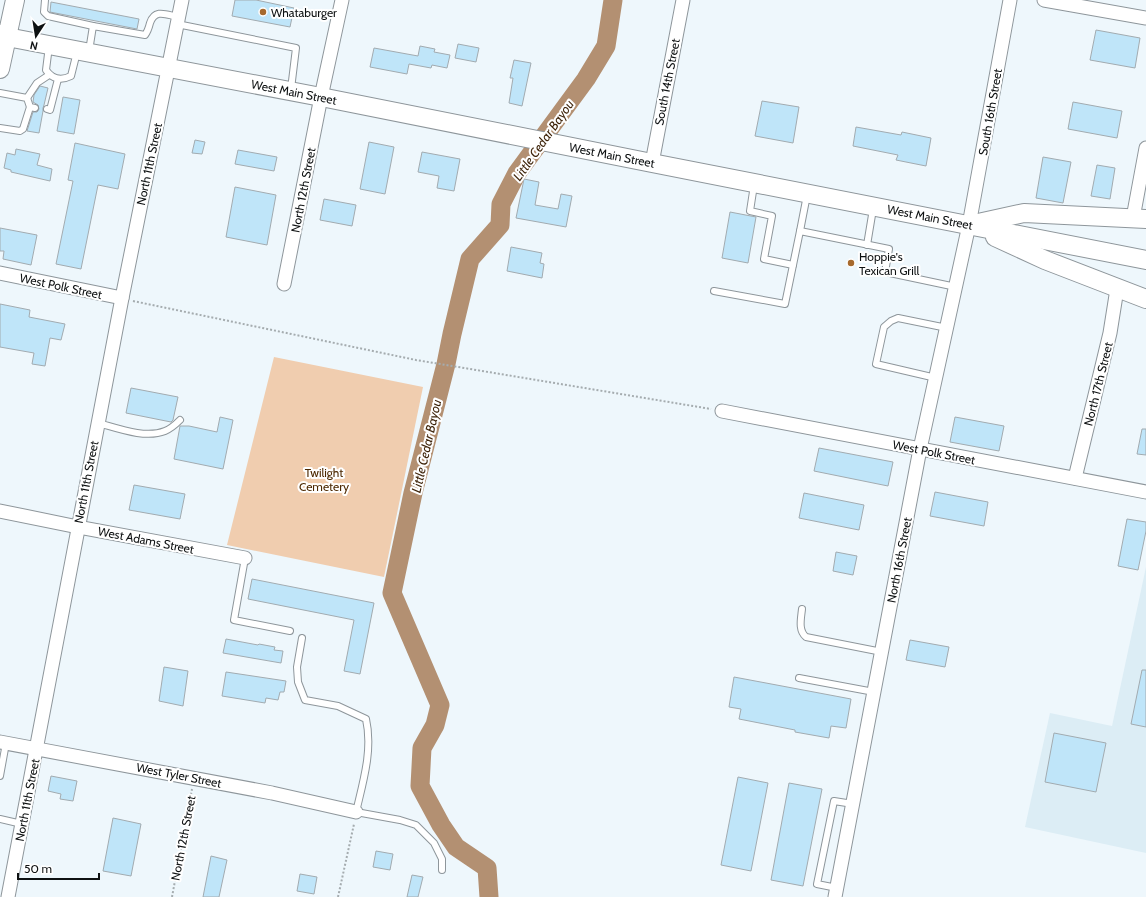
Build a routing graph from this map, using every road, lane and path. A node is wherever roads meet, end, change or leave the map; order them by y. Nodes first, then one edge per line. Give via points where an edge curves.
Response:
1 (15, 0) edge
2 (45, 0) edge
3 (182, 0) edge
4 (342, 0) edge
5 (683, 0) edge
6 (1010, 0) edge
7 (1044, 0) edge
8 (1146, 18) edge
9 (178, 21) junction
10 (93, 26) junction
11 (2, 36) edge
12 (49, 45) junction
13 (83, 51) junction
14 (169, 68) junction
15 (0, 69) edge
16 (49, 75) junction
17 (58, 80) junction
18 (291, 91) junction
19 (0, 93) edge
20 (321, 97) junction
21 (27, 98) junction
22 (47, 110) dead end
23 (0, 128) edge
24 (1146, 148) edge
25 (652, 163) junction
26 (754, 183) junction
27 (807, 193) junction
28 (874, 206) junction
29 (1139, 218) edge
30 (969, 225) junction
31 (800, 231) junction
32 (867, 245) junction
33 (1146, 260) edge
34 (793, 265) junction
35 (0, 273) edge
36 (284, 284) dead end
37 (956, 287) junction
38 (1117, 289) junction
39 (714, 291) dead end
40 (122, 298) junction
41 (1146, 299) edge
42 (947, 328) junction
43 (936, 378) junction
44 (722, 411) joint
45 (180, 420) dead end
46 (98, 423) junction
47 (920, 449) junction
48 (1075, 478) junction
49 (1146, 492) edge
50 (0, 511) edge
51 (78, 527) junction
52 (245, 558) joint
53 (802, 609) dead end
54 (290, 631) dead end
55 (302, 638) dead end
56 (882, 652) junction
57 (799, 678) dead end
58 (874, 692) junction
59 (3, 743) edge
60 (36, 749) junction
61 (0, 776) edge
62 (194, 778) junction
63 (853, 804) junction
64 (356, 812) junction
65 (0, 819) edge
66 (22, 824) junction
67 (442, 870) dead end
68 (836, 892) edge
69 (8, 897) edge
70 (172, 897) edge
71 (338, 897) edge

1 - 11 main road
2 - 10 lane via 44,12 48,16
3 - 9 street, North 11th Street
4 - 20 street, North 12th Street
5 - 25 street, South 14th Street
6 - 30 street, South 16th Street
7 - 8 street
9 - 10 lane via 156,14 152,16 145,35
9 - 14 street, North 11th Street
9 - 18 lane via 296,48
10 - 13 lane
11 - 12 main road, West Main Street
11 - 15 main road
12 - 13 main road, West Main Street
12 - 16 lane via 46,70
13 - 14 main road, West Main Street
13 - 17 lane via 71,76
14 - 18 main road, West Main Street
14 - 40 street, North 11th Street
16 - 17 lane
16 - 21 lane via 37,82
17 - 22 lane via 50,110
18 - 20 main road, West Main Street
19 - 21 lane
20 - 25 main road, West Main Street
20 - 36 street, North 12th Street
21 - 23 lane via 33,107 23,129 20,131
24 - 29 street
25 - 26 main road, West Main Street
26 - 27 main road, West Main Street
26 - 34 lane via 750,211 772,216 764,259
27 - 28 main road, West Main Street
27 - 31 lane
28 - 30 main road, West Main Street
28 - 32 lane
29 - 30 main road via 1024,213
30 - 33 main road, West Main Street
30 - 37 street, North 16th Street
30 - 38 main road
31 - 32 lane
31 - 34 lane
32 - 37 lane via 889,249 885,272
34 - 39 lane via 785,304
35 - 40 street, West Polk Street
37 - 42 street, North 16th Street
38 - 41 main road
38 - 48 street, North 17th Street via 1110,333
40 - 44 path via 416,360
40 - 46 street, North 11th Street
42 - 43 street, North 16th Street
42 - 43 lane via 898,318 884,327 876,364
43 - 47 street, North 16th Street
44 - 47 street, West Polk Street
45 - 46 lane via 166,431 158,433 137,433
46 - 51 street, North 11th Street
47 - 48 street, West Polk Street
47 - 56 street, North 16th Street
48 - 49 street, West Polk Street
50 - 51 street, West Adams Street
51 - 52 street, West Adams Street
51 - 60 street, North 11th Street
52 - 54 lane via 234,620
53 - 56 lane via 801,629 806,637
55 - 64 lane via 297,667 298,682 305,700 338,706 366,719 369,732 367,765
56 - 58 street, North 16th Street
57 - 58 lane
58 - 63 street, North 16th Street
59 - 60 street, West Tyler Street
59 - 61 lane
60 - 62 street, West Tyler Street
60 - 66 street, North 11th Street
62 - 64 street, West Tyler Street
62 - 70 path, North 12th Street
63 - 68 street, North 16th Street
63 - 68 lane via 834,801 817,884
64 - 67 lane via 416,825 434,844 442,859
64 - 71 path
65 - 66 lane
66 - 69 street, North 11th Street

